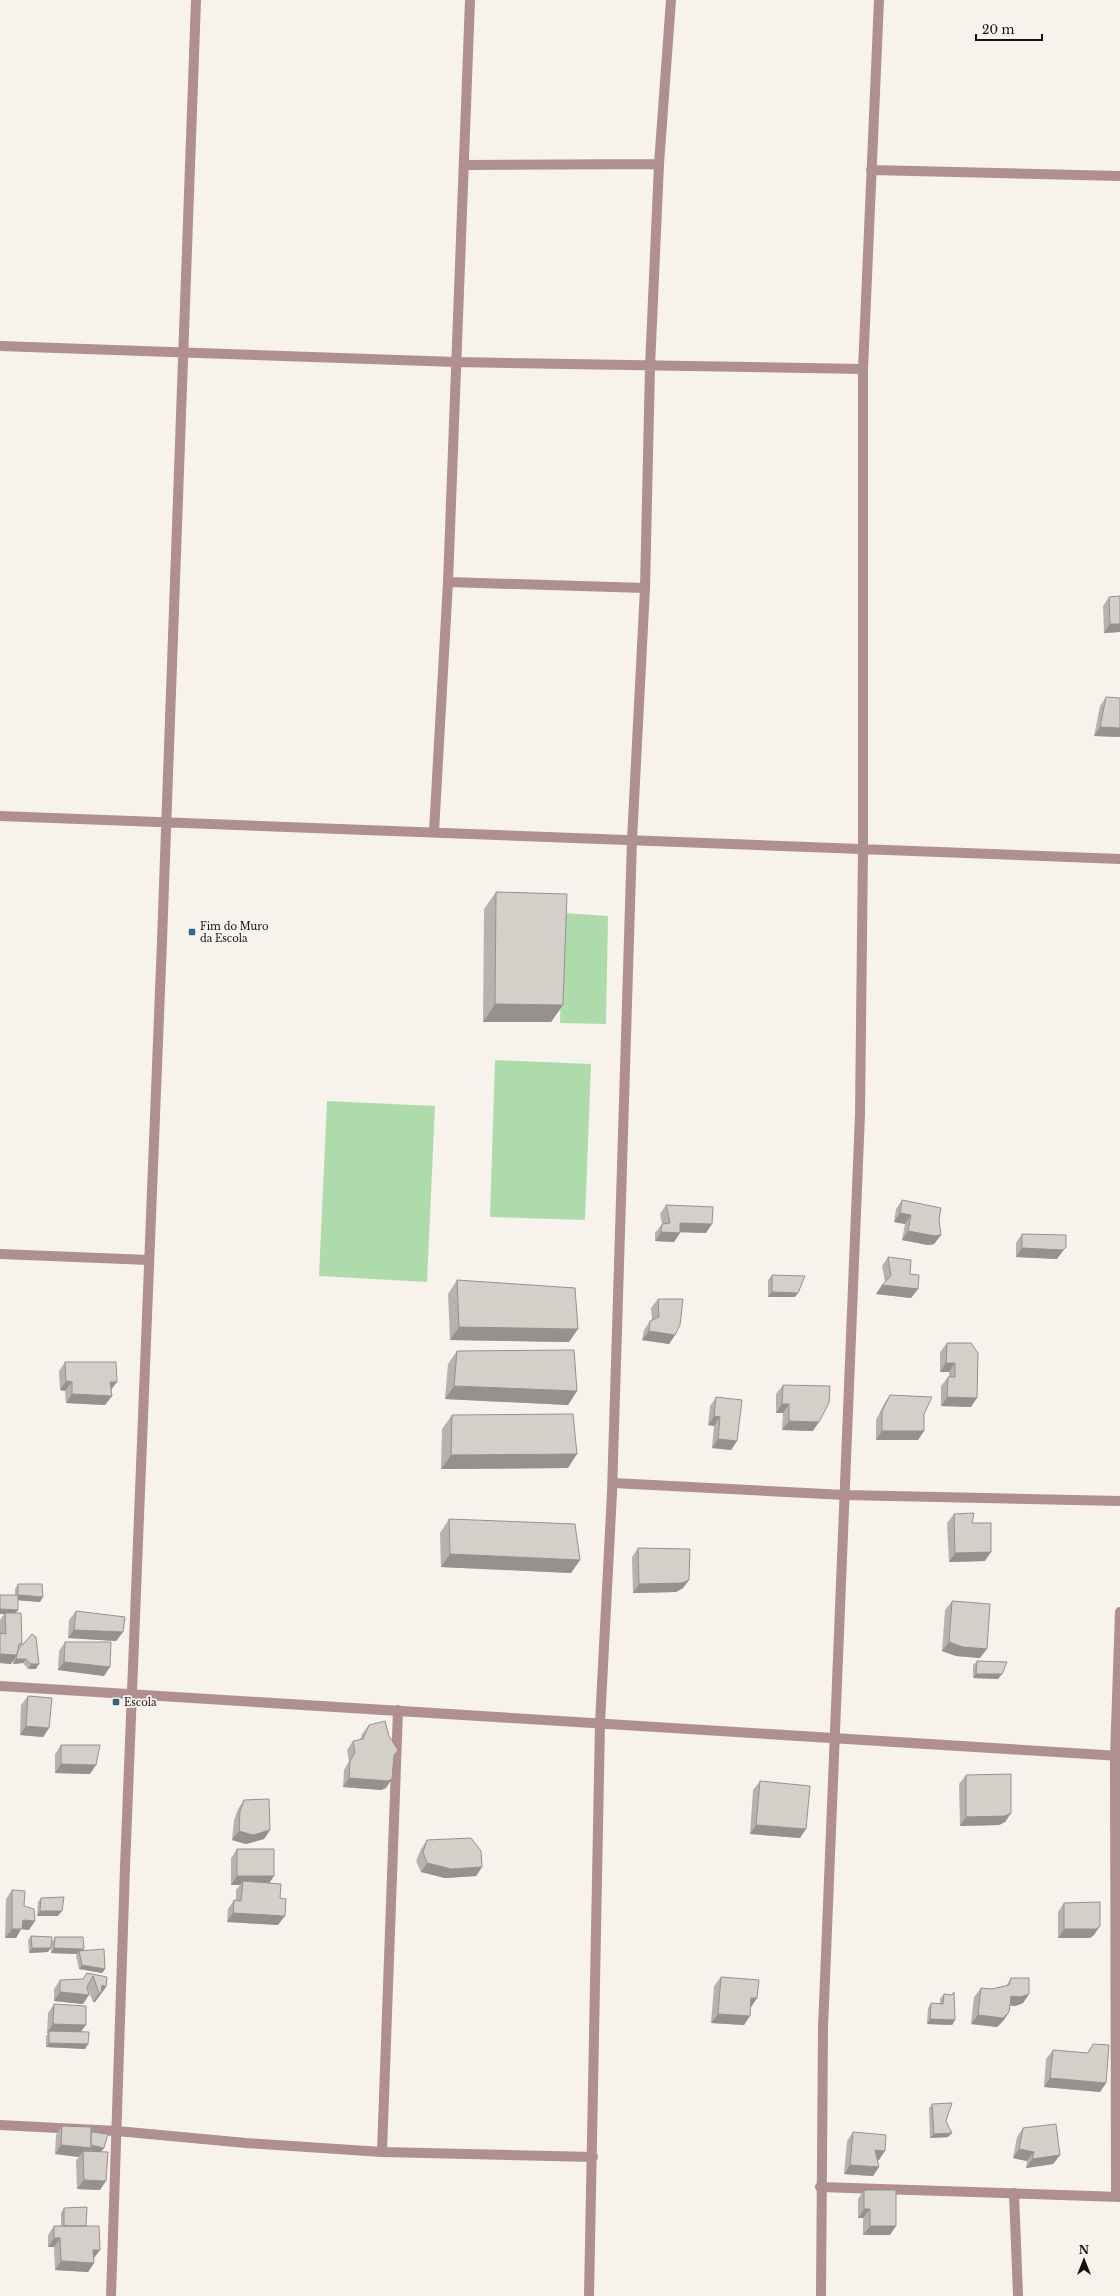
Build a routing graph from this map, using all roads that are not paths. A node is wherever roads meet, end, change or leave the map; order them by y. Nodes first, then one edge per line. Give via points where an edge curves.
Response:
1 (196, 0) edge
2 (470, 0) edge
3 (671, 0) edge
4 (879, 0) edge
5 (659, 164) junction
6 (465, 165) junction
7 (871, 170) junction
8 (1120, 176) edge
9 (0, 346) edge
10 (183, 354) junction
11 (456, 362) junction
12 (650, 366) junction
13 (863, 369) junction
14 (448, 582) junction
15 (645, 588) junction
16 (0, 816) edge
17 (166, 821) junction
18 (434, 832) junction
19 (632, 840) junction
20 (863, 849) junction
21 (1120, 859) edge
22 (0, 1254) edge
23 (149, 1260) junction
24 (613, 1483) junction
25 (845, 1496) junction
26 (1120, 1501) edge
27 (1120, 1612) edge
28 (0, 1686) edge
29 (133, 1693) junction
30 (398, 1710) junction
31 (600, 1723) junction
32 (835, 1738) junction
33 (1118, 1756) edge
34 (0, 2125) edge
35 (117, 2130) junction
36 (382, 2152) junction
37 (593, 2157) junction
38 (820, 2187) junction
39 (1014, 2193) junction
40 (1118, 2196) edge
41 (111, 2296) edge
42 (589, 2296) edge
43 (821, 2296) edge
44 (1018, 2296) edge

1 - 10 street
2 - 6 street
3 - 5 street
4 - 7 street
5 - 6 street
5 - 12 street
6 - 11 street
7 - 8 street
7 - 13 street
9 - 10 street
10 - 11 street
10 - 17 street
11 - 12 street
11 - 14 street
12 - 13 street
12 - 15 street
13 - 20 street
14 - 15 street
14 - 18 street
15 - 19 street
16 - 17 street
17 - 18 street
17 - 23 street
18 - 19 street
19 - 20 street
19 - 24 street
20 - 21 street
20 - 25 street via 860,1114
22 - 23 street
23 - 29 street
24 - 25 street
24 - 31 street
25 - 26 street
25 - 32 street
27 - 33 street
28 - 29 street
29 - 30 street
29 - 35 street
30 - 31 street
30 - 36 street
31 - 32 street
31 - 37 street
32 - 33 street
32 - 38 street via 823,2028
33 - 40 street
34 - 35 street
35 - 36 street
35 - 41 street
36 - 37 street
37 - 42 street
38 - 39 street
38 - 43 street
39 - 40 street
39 - 44 street

